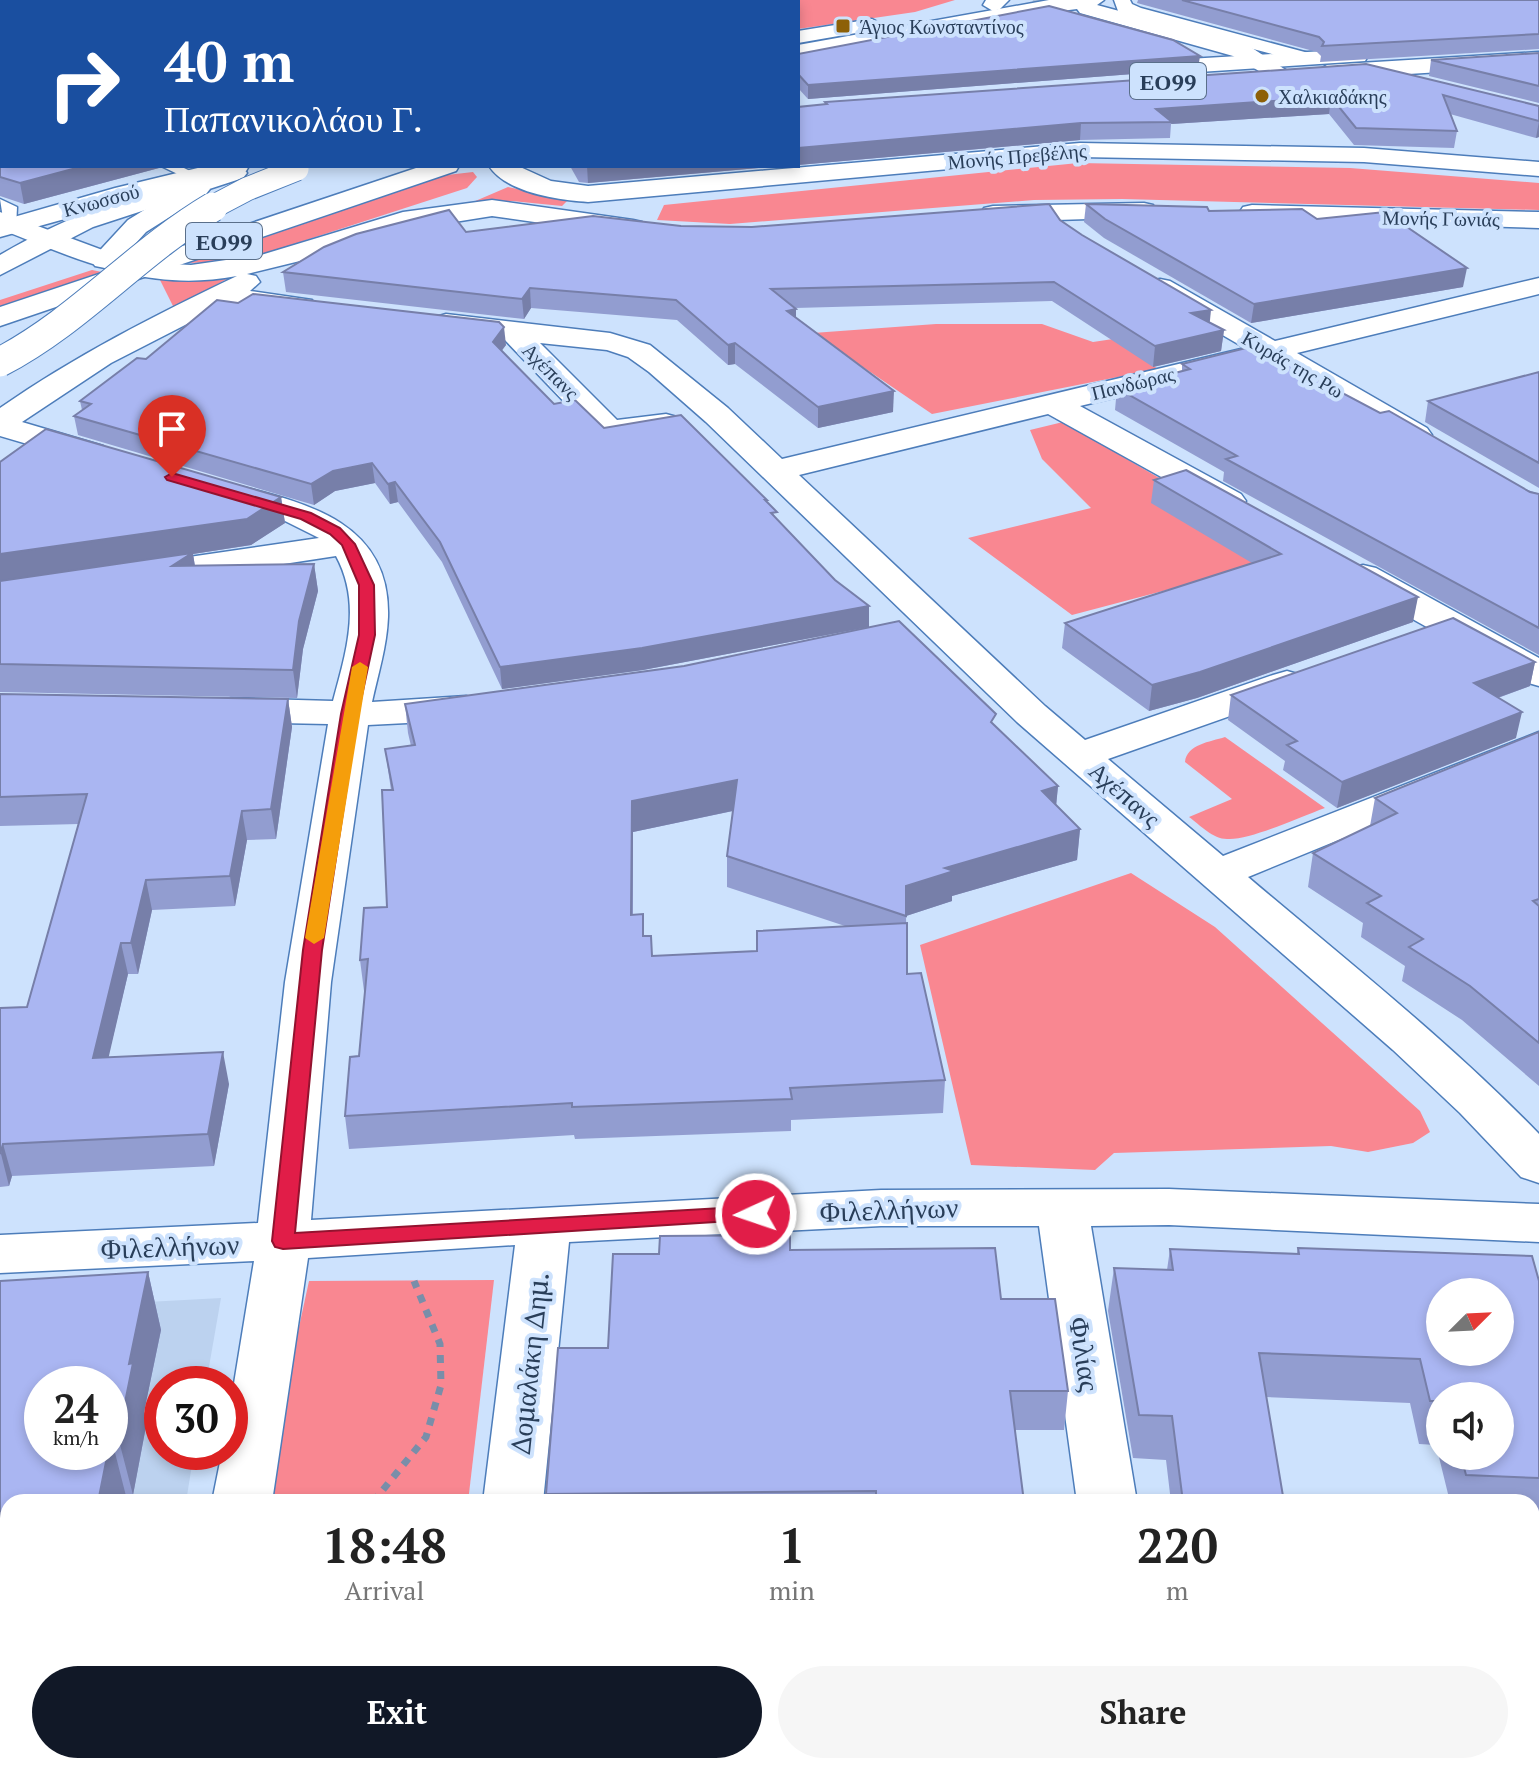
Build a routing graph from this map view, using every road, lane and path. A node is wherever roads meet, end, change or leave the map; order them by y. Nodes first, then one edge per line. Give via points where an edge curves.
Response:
1 (1122, 0) edge
2 (996, 2) edge
3 (1028, 4) edge
4 (1084, 7) edge
5 (800, 39) edge
6 (1539, 44) edge
7 (800, 52) edge
8 (1310, 59) junction
9 (1539, 59) edge
10 (1231, 62) junction
11 (1208, 64) junction
12 (1265, 70) junction
13 (1366, 70) junction
14 (1443, 89) edge
15 (173, 168) edge
16 (242, 168) edge
17 (300, 168) edge
18 (377, 168) edge
19 (441, 168) edge
20 (506, 169) edge
21 (1539, 169) edge
22 (193, 176) junction
23 (596, 194) junction
24 (1057, 211) junction
25 (1172, 212) edge
26 (1231, 213) edge
27 (969, 216) edge
28 (570, 218) junction
29 (3, 219) edge
30 (387, 225) junction
31 (1533, 225) edge
32 (659, 232) edge
33 (1080, 238) edge
34 (46, 239) junction
35 (105, 260) junction
36 (271, 261) junction
37 (0, 267) edge
38 (137, 270) junction
39 (1140, 275) edge
40 (1539, 286) edge
41 (0, 292) edge
42 (220, 296) junction
43 (327, 309) edge
44 (138, 316) junction
45 (0, 317) edge
46 (419, 319) edge
47 (511, 330) junction
48 (1268, 350) junction
49 (0, 362) edge
50 (1051, 403) junction
51 (717, 415) junction
52 (0, 424) edge
53 (1444, 451) edge
54 (130, 465) edge
55 (774, 471) junction
56 (189, 482) edge
57 (1258, 517) edge
58 (348, 544) junction
59 (1341, 563) edge
60 (106, 580) edge
61 (1451, 625) junction
62 (937, 627) junction
63 (893, 637) edge
64 (1407, 640) edge
65 (1318, 672) edge
66 (1539, 674) edge
67 (502, 705) edge
68 (189, 709) edge
69 (350, 714) junction
70 (1539, 744) edge
71 (1080, 755) junction
72 (1218, 874) junction
73 (1539, 1165) edge
74 (1062, 1206) junction
75 (1539, 1223) edge
76 (544, 1224) junction
77 (413, 1234) junction
78 (283, 1241) junction
79 (0, 1254) edge
80 (243, 1494) edge
81 (380, 1494) edge
82 (514, 1494) edge
83 (1106, 1494) edge

1 - 8 street via 1135,12
2 - 3 street
2 - 5 street
3 - 4 street
3 - 7 street
3 - 11 street via 1179,46
4 - 10 street
4 - 12 street via 1222,45
6 - 8 street, ΕΟ99
8 - 12 street, ΕΟ99
9 - 13 street, ΕΟ99
10 - 11 street, ΕΟ99
10 - 12 street, ΕΟ99
11 - 12 street, ΕΟ99 via 1118,78
12 - 13 street, ΕΟ99
13 - 14 street
15 - 22 lane
16 - 22 street, Κνωσσού
16 - 34 street via 108,212
16 - 35 street via 151,216
17 - 49 street, bridge via 207,209 73,318
18 - 35 street, ΕΟ99
19 - 38 street, ΕΟ99
20 - 23 street, Μονής Πρεβέλης via 549,189
20 - 30 street via 497,183 466,198
21 - 23 street, Μονής Πρεβέλης via 1364,155 1080,150
22 - 29 street, Κνωσσού
23 - 28 street
24 - 25 street
24 - 27 street
24 - 33 street
26 - 31 street, Μονής Γωνιάς
28 - 30 street via 492,208
28 - 32 street
29 - 34 street
30 - 36 street
34 - 35 street
34 - 37 street
35 - 38 street
35 - 41 street, ΕΟ99
36 - 38 street via 216,271
36 - 42 street
38 - 44 street
38 - 45 street, ΕΟ99
39 - 48 street, Κυράς της Ρω
40 - 48 street, Πανδώρας
42 - 43 street
42 - 44 street
44 - 52 street
46 - 47 street
47 - 51 street, Αχέπανς via 610,342 639,351
47 - 51 street, Αχέπανς via 607,428 625,431
48 - 50 street, Πανδώρας
48 - 53 street, Κυράς της Ρω
50 - 55 street, Πανδώρας
50 - 57 street
51 - 55 street, Αχέπανς
52 - 54 street
55 - 62 street, Αχέπανς
56 - 58 street via 306,516
58 - 60 street
58 - 69 street via 367,585 368,604 367,635
59 - 61 street
61 - 64 street
61 - 66 street
62 - 63 street
62 - 71 street, Αχέπανς
65 - 71 street
67 - 69 street
68 - 69 street
69 - 78 street via 313,950
70 - 72 street
71 - 72 street, Αχέπανς
72 - 73 street, Αχέπανς via 1478,1101
74 - 75 street, Φιλελλήνων
74 - 76 street, Φιλελλήνων via 881,1208
74 - 83 street, Φιλίας
76 - 77 street, Φιλελλήνων
76 - 82 street, Δομαλάκη Δημ.
77 - 78 street, Φιλελλήνων
77 - 81 path via 408,1265 440,1344 441,1385 426,1437
78 - 79 street, Φιλελλήνων
78 - 80 street

